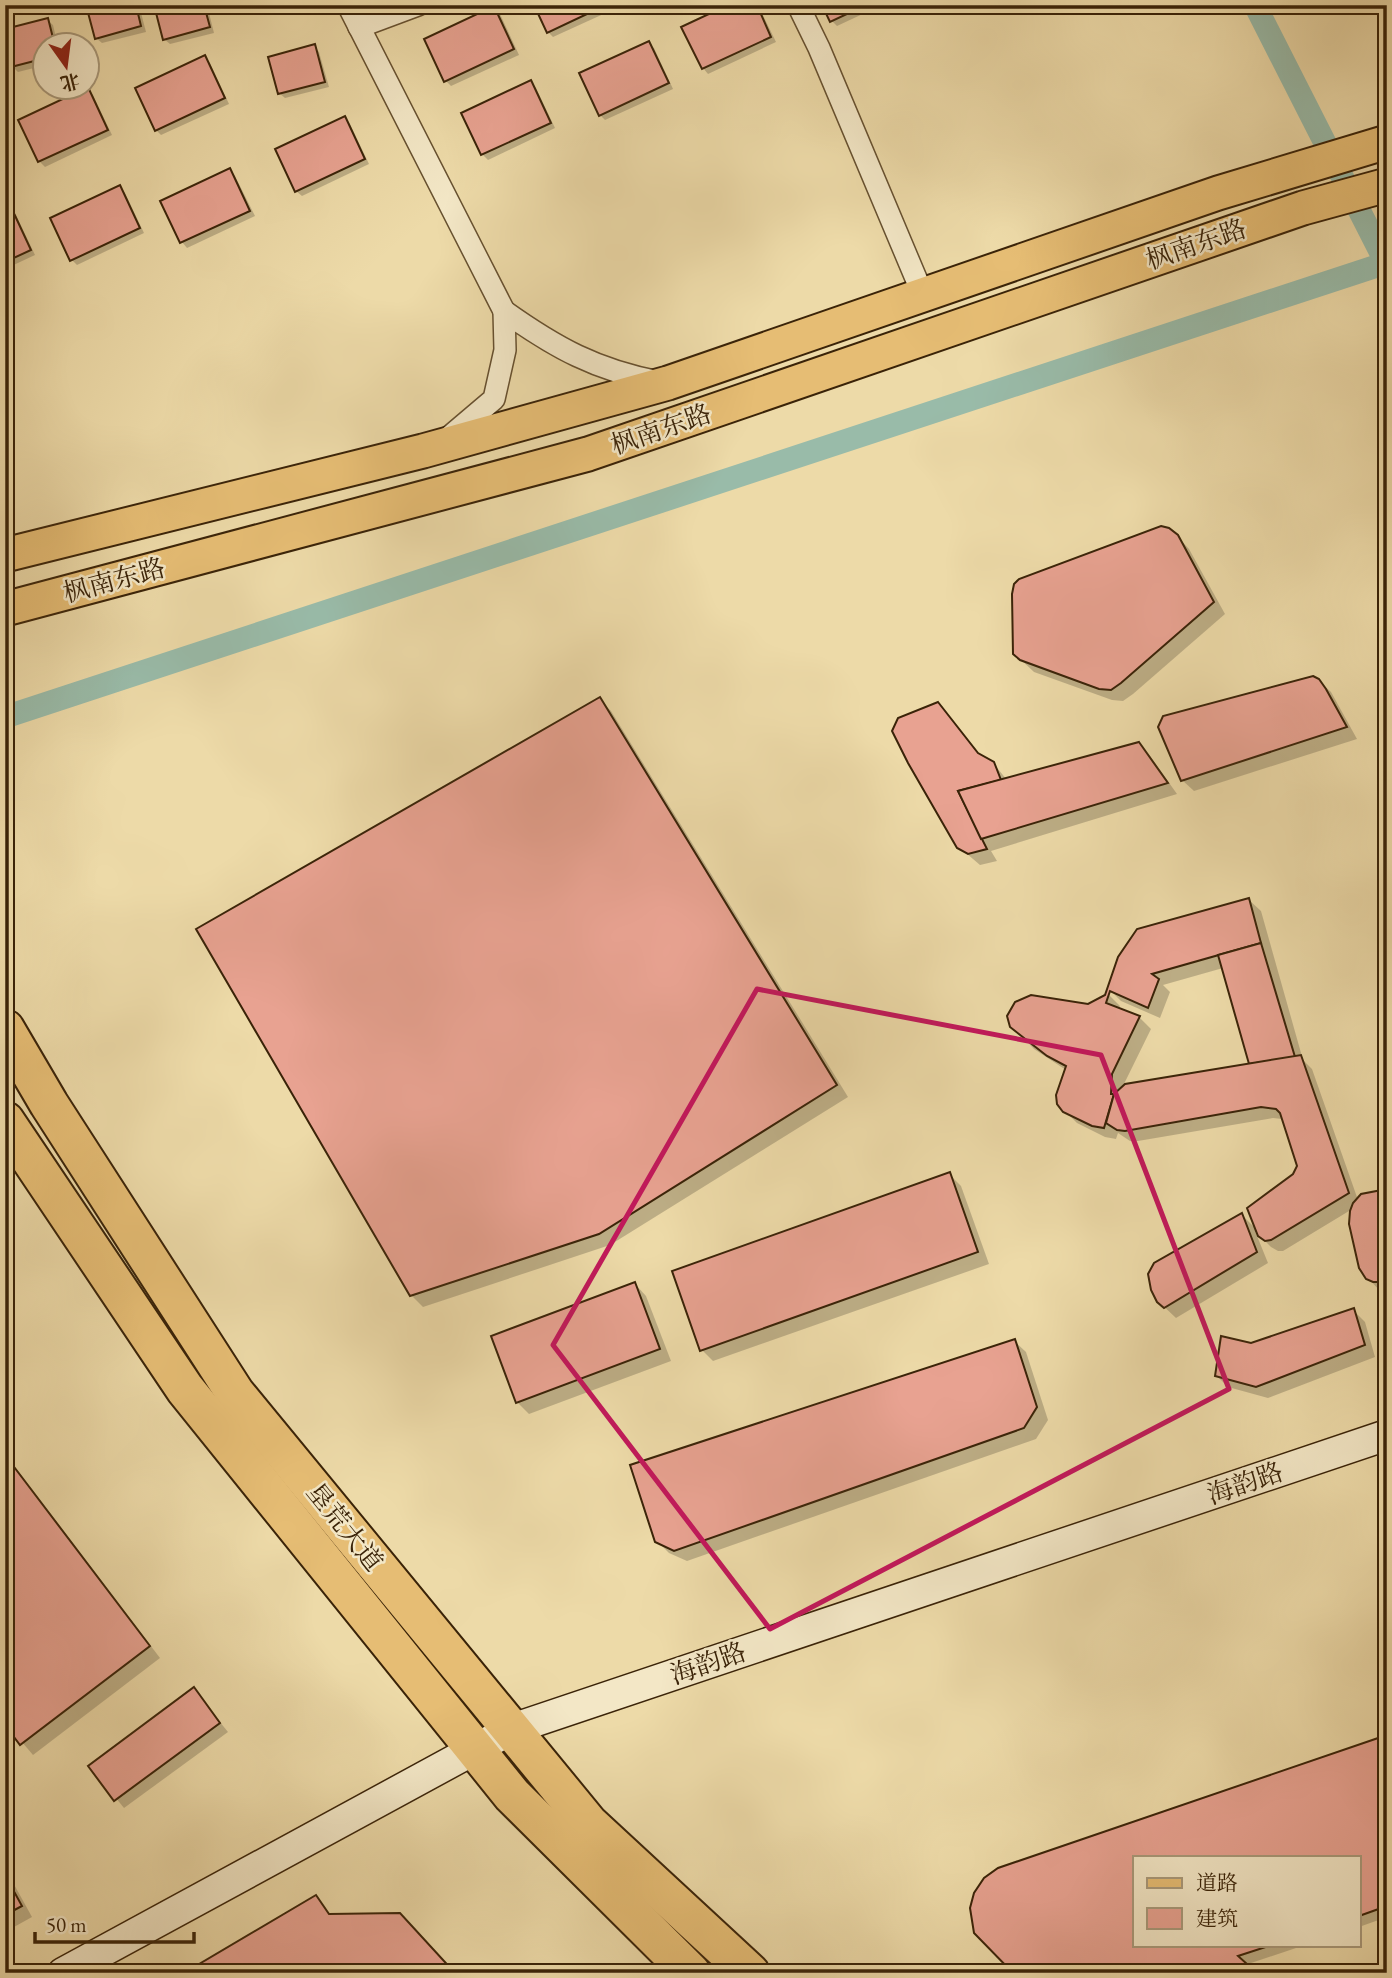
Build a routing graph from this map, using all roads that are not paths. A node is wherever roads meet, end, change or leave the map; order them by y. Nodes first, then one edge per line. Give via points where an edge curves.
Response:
1 (348, 5) edge
2 (418, 5) edge
3 (798, 5) edge
4 (359, 27) junction
5 (1382, 143) edge
6 (1387, 186) edge
7 (923, 295) junction
8 (504, 311) junction
9 (668, 383) junction
10 (439, 446) junction
11 (5, 555) edge
12 (5, 609) edge
13 (5, 1029) edge
14 (5, 1121) edge
15 (1387, 1435) edge
16 (512, 1729) junction
17 (475, 1749) junction
18 (64, 1973) edge
19 (691, 1973) edge
20 (750, 1973) edge

1 - 4 street
2 - 4 street
3 - 7 street
4 - 8 street
5 - 7 main road, 枫南东路 via 1218,193
6 - 12 main road, 枫南东路 via 1303,208 588,454
7 - 9 main road, 枫南东路
8 - 9 street via 540,337 598,367
8 - 10 street via 505,350 494,399
9 - 10 main road, 枫南东路
10 - 11 main road, 枫南东路
13 - 16 highway, 垦荒大道 via 235,1393
14 - 17 highway, 垦荒大道 via 185,1389
15 - 16 main road, 海韵路
16 - 17 main road, 海韵路
16 - 20 highway, 垦荒大道 via 589,1824
17 - 18 main road, 海韵路
17 - 19 highway, 垦荒大道 via 512,1795

